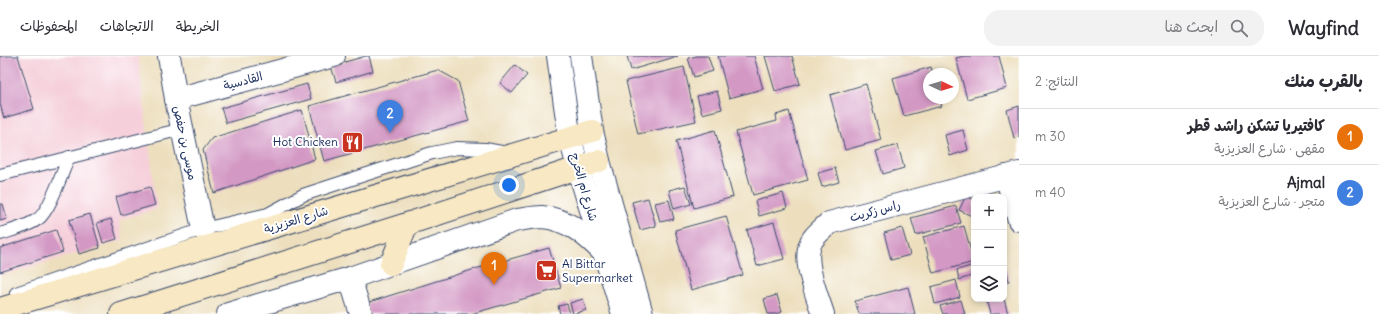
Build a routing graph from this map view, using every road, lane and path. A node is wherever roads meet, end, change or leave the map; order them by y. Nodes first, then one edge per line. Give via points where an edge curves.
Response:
1 (169, 56) edge
2 (334, 56) edge
3 (558, 56) edge
4 (581, 56) edge
5 (176, 99) junction
6 (182, 129) junction
7 (592, 132) junction
8 (570, 138) junction
9 (514, 154) junction
10 (69, 157) junction
11 (599, 161) junction
12 (578, 168) junction
13 (0, 175) edge
14 (1013, 175) edge
15 (1019, 220) edge
16 (407, 224) junction
17 (203, 229) junction
18 (0, 234) edge
19 (603, 252) junction
20 (390, 264) junction
21 (350, 278) junction
22 (0, 303) edge
23 (0, 309) edge
24 (121, 314) edge
25 (228, 314) edge
26 (361, 314) edge
27 (623, 314) edge
28 (642, 314) edge
29 (823, 314) edge

1 - 5 street, موسى بن حفص
2 - 5 street, القادسية
3 - 8 street, شارع ام الخرج
4 - 7 street, شارع ام الخرج
5 - 6 street, موسى بن حفص
6 - 10 lane
6 - 17 street, موسى بن حفص
7 - 8 main road, شارع العزيزية
7 - 11 street, شارع ام الخرج
8 - 9 main road, شارع العزيزية
8 - 12 street, شارع ام الخرج
9 - 17 lane via 457,148 432,153 303,195 268,214
9 - 23 main road, شارع العزيزية
10 - 13 lane
10 - 18 lane via 46,210 39,218 22,228
11 - 12 main road
11 - 28 street, شارع ام الخرج
12 - 16 main road
12 - 19 street, شارع ام الخرج
14 - 15 street
14 - 29 street, راس زكريت via 829,223 812,239 808,249 808,261
16 - 20 main road
16 - 24 main road
17 - 22 lane via 17,292
19 - 20 street via 584,234 564,221 542,217 517,220
19 - 27 street, شارع ام الخرج
20 - 21 street
21 - 25 street
21 - 26 street

